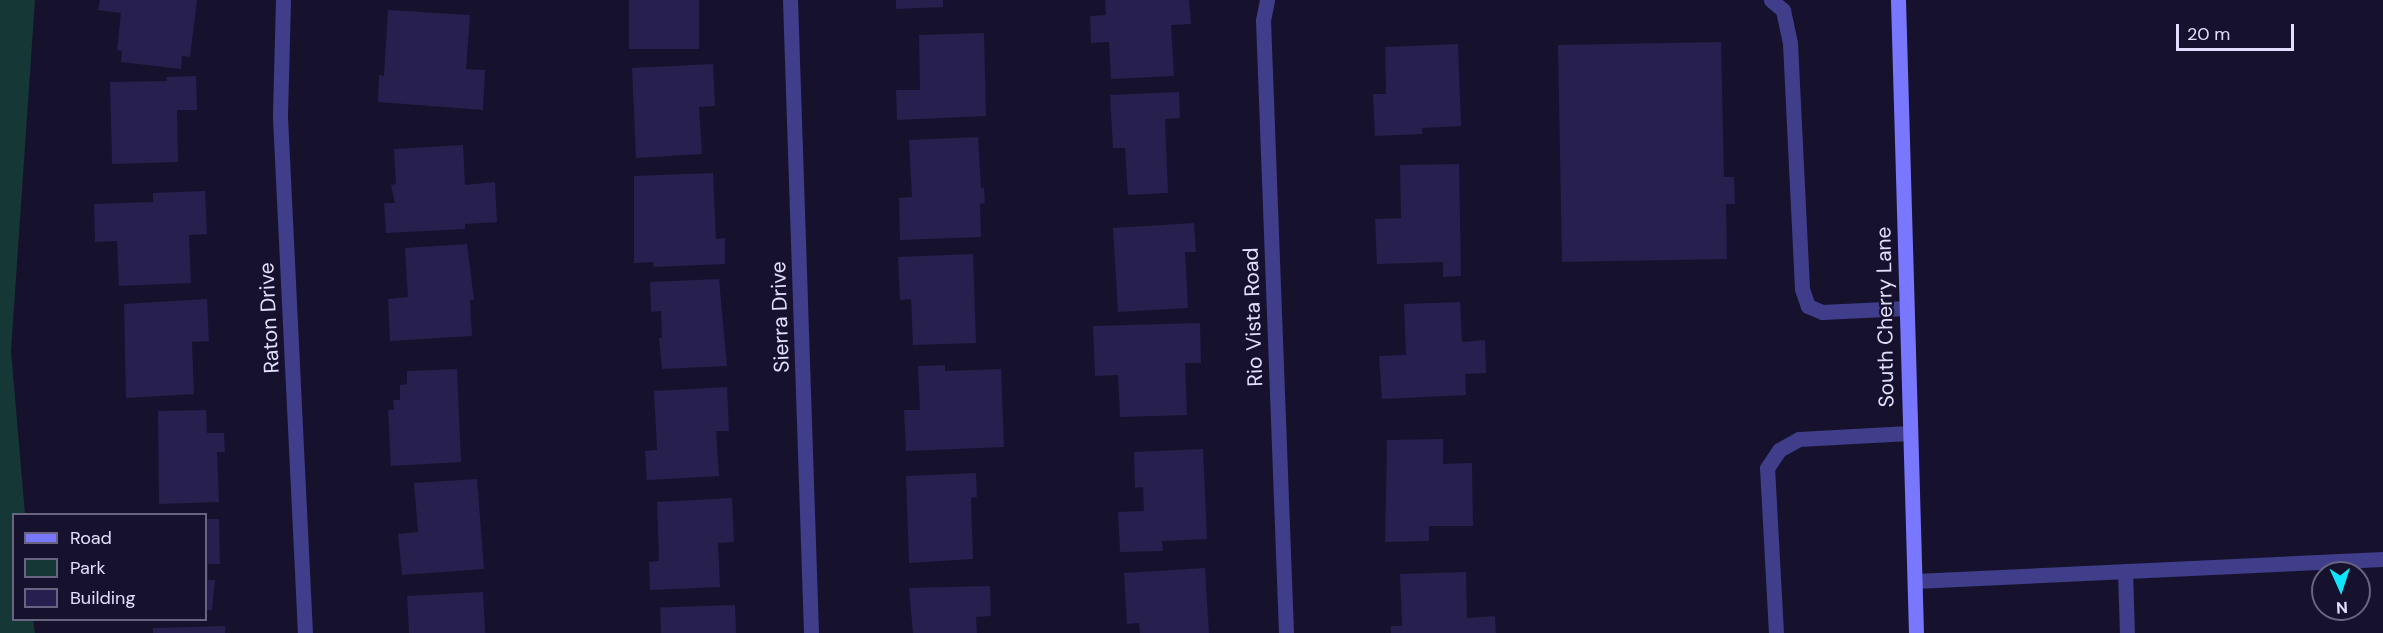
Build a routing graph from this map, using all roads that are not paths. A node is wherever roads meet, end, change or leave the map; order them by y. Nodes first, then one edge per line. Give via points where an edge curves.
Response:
1 (284, 0) edge
2 (790, 0) edge
3 (1267, 0) edge
4 (1771, 0) edge
5 (1898, 0) edge
6 (1906, 308) junction
7 (1909, 433) junction
8 (2383, 559) edge
9 (2125, 571) junction
10 (1914, 580) junction
11 (305, 633) edge
12 (811, 633) edge
13 (1286, 633) edge
14 (1776, 633) edge
15 (1916, 633) edge
16 (2127, 633) edge

1 - 11 street, Raton Drive via 280,117
2 - 12 street, Sierra Drive
3 - 13 street, Rio Vista Road via 1263,20
4 - 6 street via 1783,10 1790,44 1802,289 1808,306 1822,312
5 - 6 street, South Cherry Lane
6 - 7 street, South Cherry Lane
7 - 10 street, South Cherry Lane
7 - 14 street via 1799,439 1779,450 1767,468
8 - 9 street
9 - 10 street
9 - 16 street
10 - 15 street, South Cherry Lane

